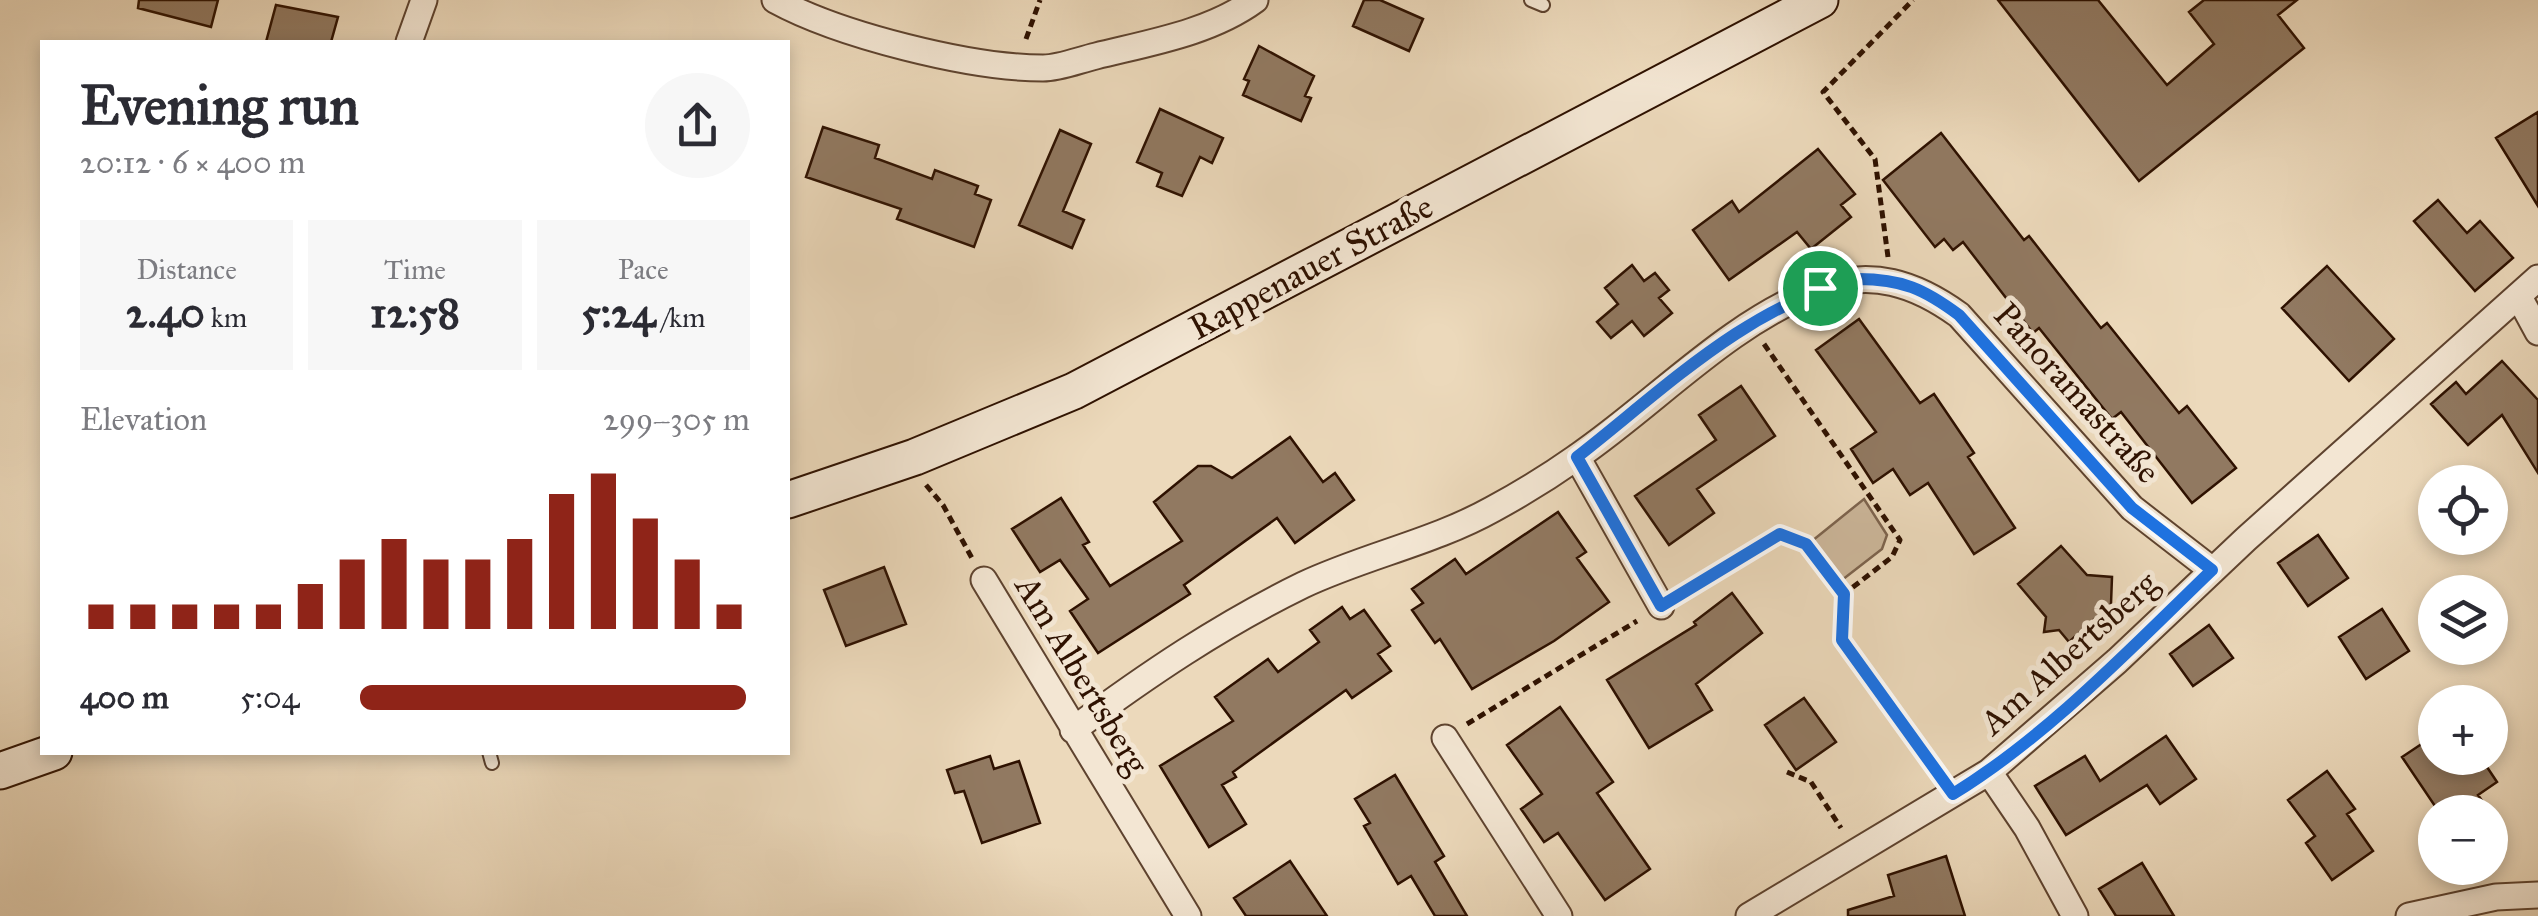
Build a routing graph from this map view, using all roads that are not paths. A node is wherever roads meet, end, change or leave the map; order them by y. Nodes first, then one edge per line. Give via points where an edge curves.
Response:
1 (424, 0) edge
2 (776, 0) edge
3 (1254, 0) edge
4 (1820, 0) edge
5 (410, 40) edge
6 (2538, 278) edge
7 (2519, 297) junction
8 (2538, 332) edge
9 (1577, 457) junction
10 (790, 499) edge
11 (2212, 570) junction
12 (984, 580) road end
13 (1661, 606) road end
14 (1073, 730) junction
15 (1446, 738) road end
16 (45, 755) edge
17 (0, 771) edge
18 (1989, 772) junction
19 (2538, 895) edge
20 (1188, 916) edge
21 (1558, 916) edge
22 (1749, 916) edge
23 (2075, 916) edge
24 (2409, 916) edge

1 - 5 street
2 - 3 street via 912,48 1047,68 1168,38 1237,13
4 - 10 street, Rappenauer Straße via 1074,391
6 - 7 street, Am Albertsberg
7 - 8 street
7 - 11 street, Am Albertsberg
9 - 11 street, Panoramastraße via 1750,326 1820,288 1891,279 1929,293 1959,315 2132,508
9 - 13 street
9 - 14 street, Panoramastraße via 1490,511 1306,584 1195,642
11 - 18 street, Am Albertsberg
12 - 14 street, Am Albertsberg
14 - 20 street, Am Albertsberg
15 - 21 street
16 - 17 street
18 - 22 street, Am Albertsberg
18 - 23 street
19 - 24 street via 2496,896

